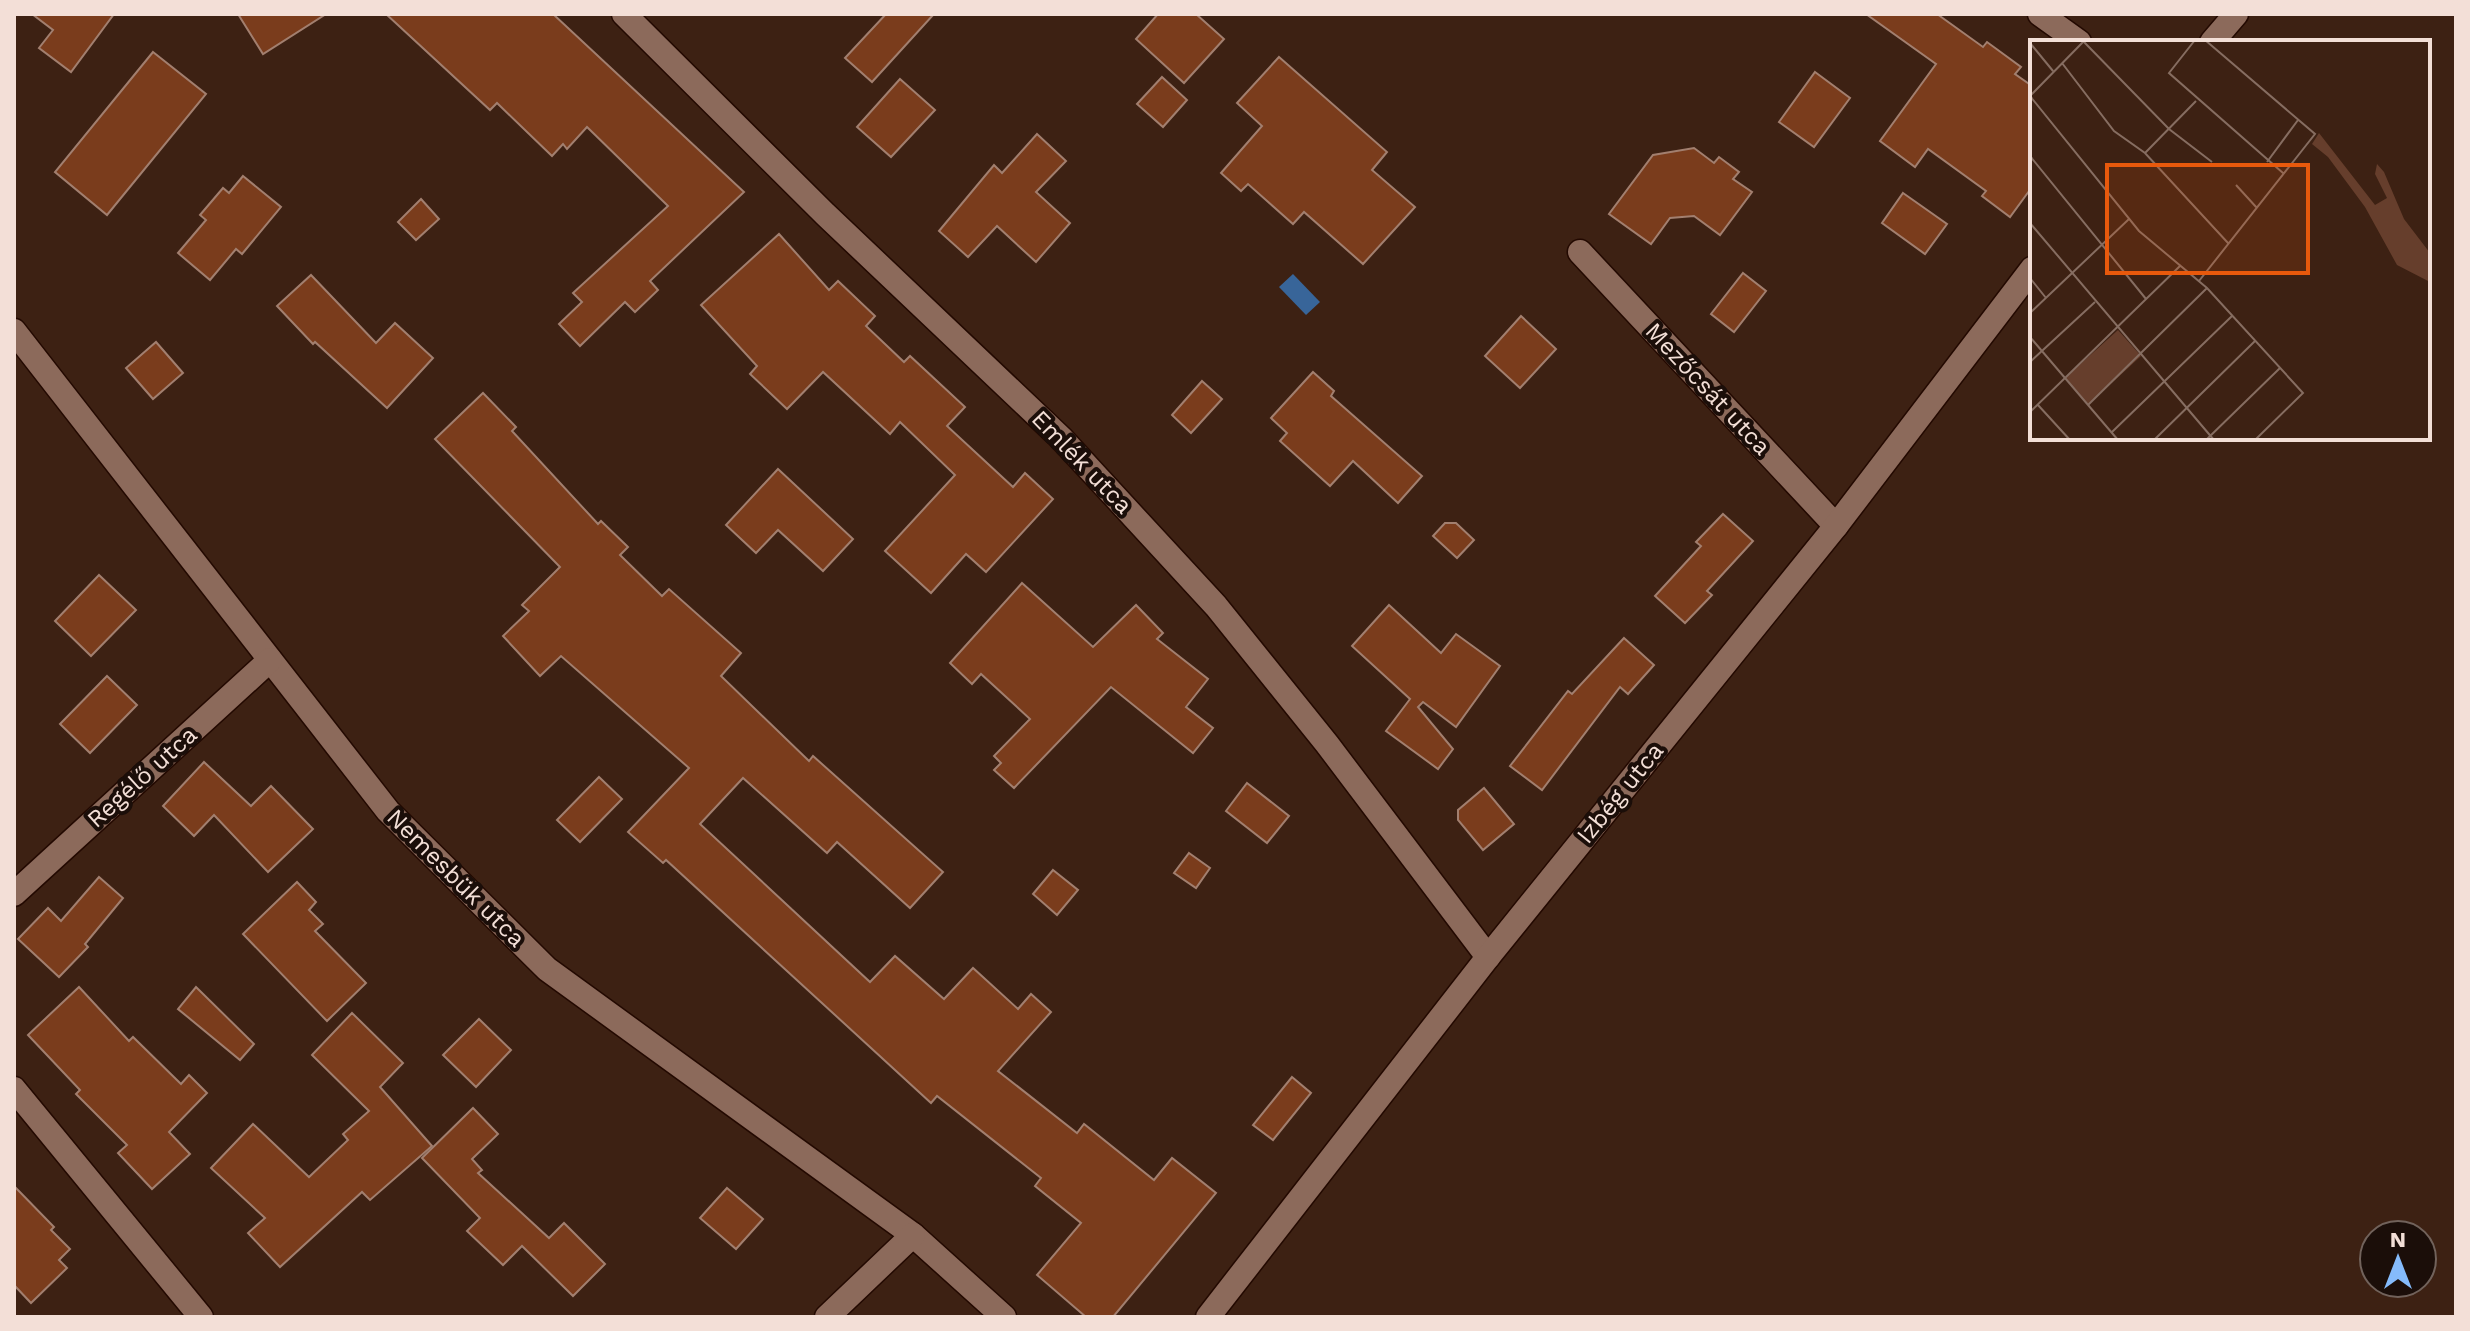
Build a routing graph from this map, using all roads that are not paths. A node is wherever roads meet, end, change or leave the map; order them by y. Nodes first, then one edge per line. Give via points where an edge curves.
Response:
1 (624, 14) edge
2 (2040, 14) edge
3 (2236, 14) edge
4 (2076, 40) edge
5 (2214, 40) edge
6 (1580, 252) dead end
7 (2030, 272) edge
8 (14, 331) edge
9 (1836, 526) junction
10 (270, 660) junction
11 (14, 894) edge
12 (1488, 957) junction
13 (14, 1089) edge
14 (913, 1235) junction
15 (201, 1317) edge
16 (827, 1317) edge
17 (1004, 1317) edge
18 (1208, 1317) edge

1 - 12 street, Emlék utca via 1061,438 1216,606
2 - 4 street
3 - 5 street
6 - 9 street, Mezőcsát utca
7 - 9 street, Izbég utca
8 - 10 street, Nemesbük utca
9 - 12 street, Izbég utca
10 - 11 street, Regélő utca
10 - 14 street, Nemesbük utca via 388,811 547,969
12 - 18 street, Izbég utca
13 - 15 street
14 - 16 street
14 - 17 street, Nemesbük utca

